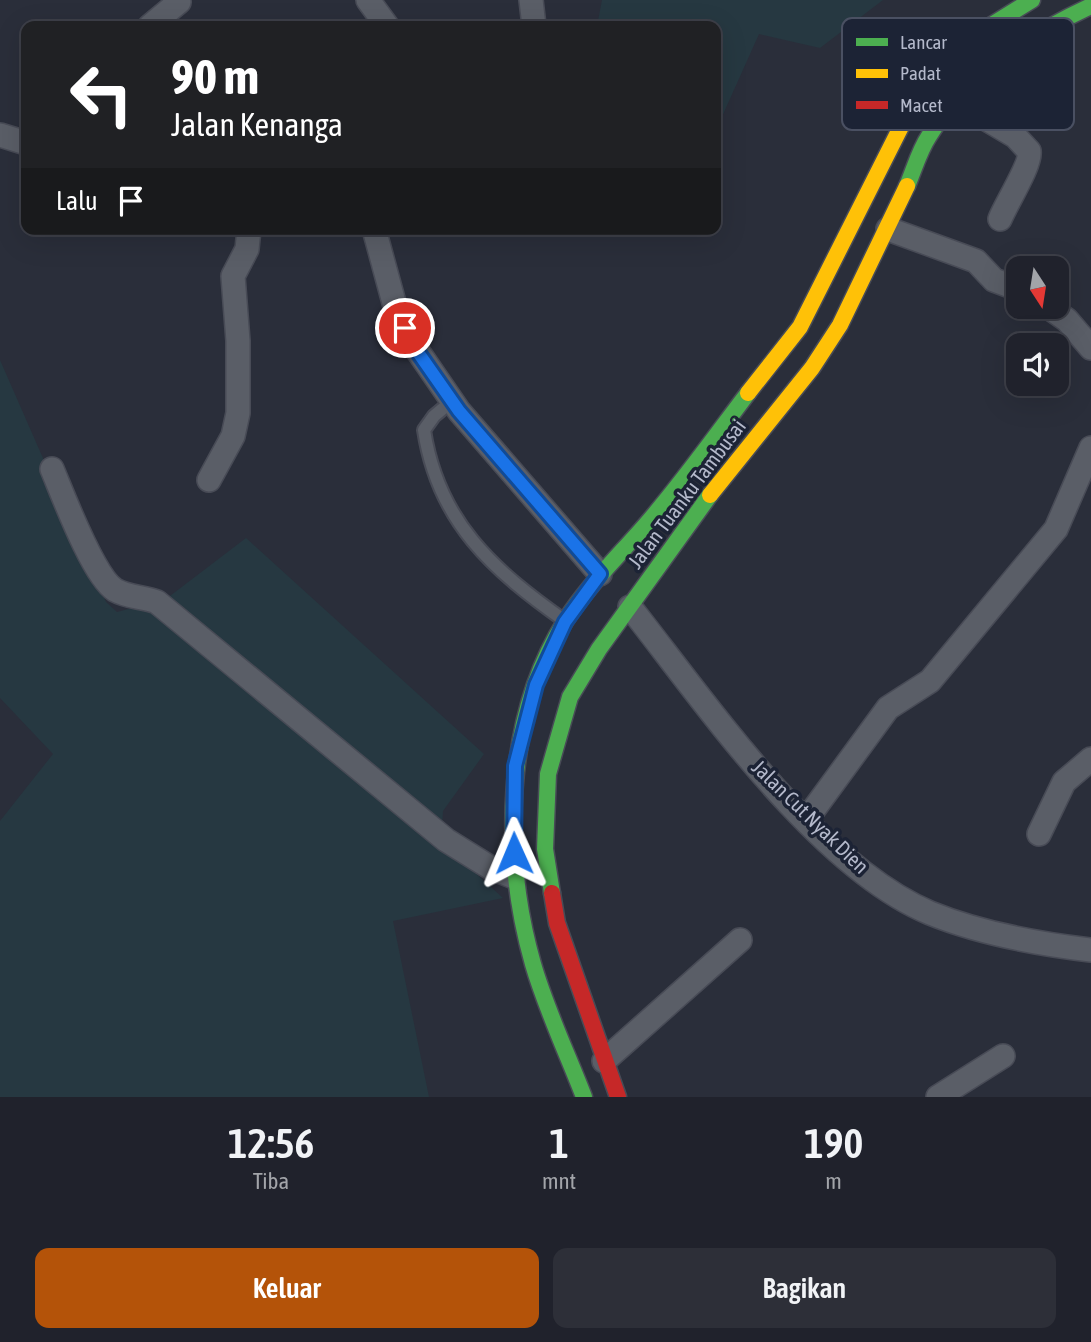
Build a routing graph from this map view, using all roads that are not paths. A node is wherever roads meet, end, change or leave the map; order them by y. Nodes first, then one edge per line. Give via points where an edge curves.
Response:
1 (368, 0) edge
2 (531, 0) edge
3 (1032, 0) edge
4 (179, 2) dead end
5 (1091, 6) edge
6 (1003, 18) edge
7 (1065, 18) edge
8 (156, 21) edge
9 (383, 21) edge
10 (533, 21) edge
11 (899, 130) edge
12 (933, 130) edge
13 (1005, 130) edge
14 (0, 135) edge
15 (21, 141) edge
16 (1000, 219) dead end
17 (888, 229) junction
18 (248, 235) edge
19 (376, 235) edge
20 (1006, 284) edge
21 (1066, 319) edge
22 (1091, 348) edge
23 (452, 401) junction
24 (713, 436) junction
25 (1091, 448) edge
26 (738, 457) junction
27 (51, 468) dead end
28 (209, 480) dead end
29 (600, 574) junction
30 (630, 607) junction
31 (565, 622) junction
32 (1091, 759) edge
33 (515, 766) junction
34 (548, 774) junction
35 (806, 820) junction
36 (1039, 834) dead end
37 (514, 877) junction
38 (740, 940) dead end
39 (1089, 953) edge
40 (1003, 1056) dead end
41 (604, 1061) junction
42 (584, 1097) edge
43 (618, 1097) edge
44 (938, 1097) edge

1 - 9 street
2 - 10 street
3 - 6 main road, Jalan Tuanku Tambusai
4 - 8 street
5 - 7 main road, Jalan Tuanku Tambusai
11 - 24 main road, Jalan Tuanku Tambusai via 800,327
12 - 17 main road, Jalan Tuanku Tambusai
13 - 16 street via 1029,151 1029,163
14 - 15 street
17 - 20 street via 976,261 994,280
17 - 26 main road, Jalan Tuanku Tambusai via 840,325 812,368
18 - 28 street via 247,249 233,276 238,413 233,436
19 - 23 street via 396,310 415,348
21 - 22 street
23 - 29 street
23 - 31 lane via 424,430 440,493 491,565
24 - 26 main road
24 - 29 main road, Jalan Tuanku Tambusai via 654,515
25 - 35 street via 1056,529 930,681 888,708
26 - 30 main road, Jalan Tuanku Tambusai
27 - 37 street via 108,584 124,594 157,602 446,840
29 - 31 main road, Jalan Tuanku Tambusai
30 - 34 main road, Jalan Tuanku Tambusai via 570,697
30 - 35 street, Jalan Cut Nyak Dien via 756,767
31 - 33 main road, Jalan Tuanku Tambusai via 536,685
32 - 36 street via 1064,782
33 - 34 main road
33 - 37 main road, Jalan Tuanku Tambusai
34 - 41 main road, Jalan Tuanku Tambusai via 545,849 557,923
35 - 39 street, Jalan Cut Nyak Dien via 888,889 929,912
37 - 42 main road, Jalan Tuanku Tambusai via 533,964
38 - 41 street
40 - 44 street
41 - 43 main road, Jalan Tuanku Tambusai

